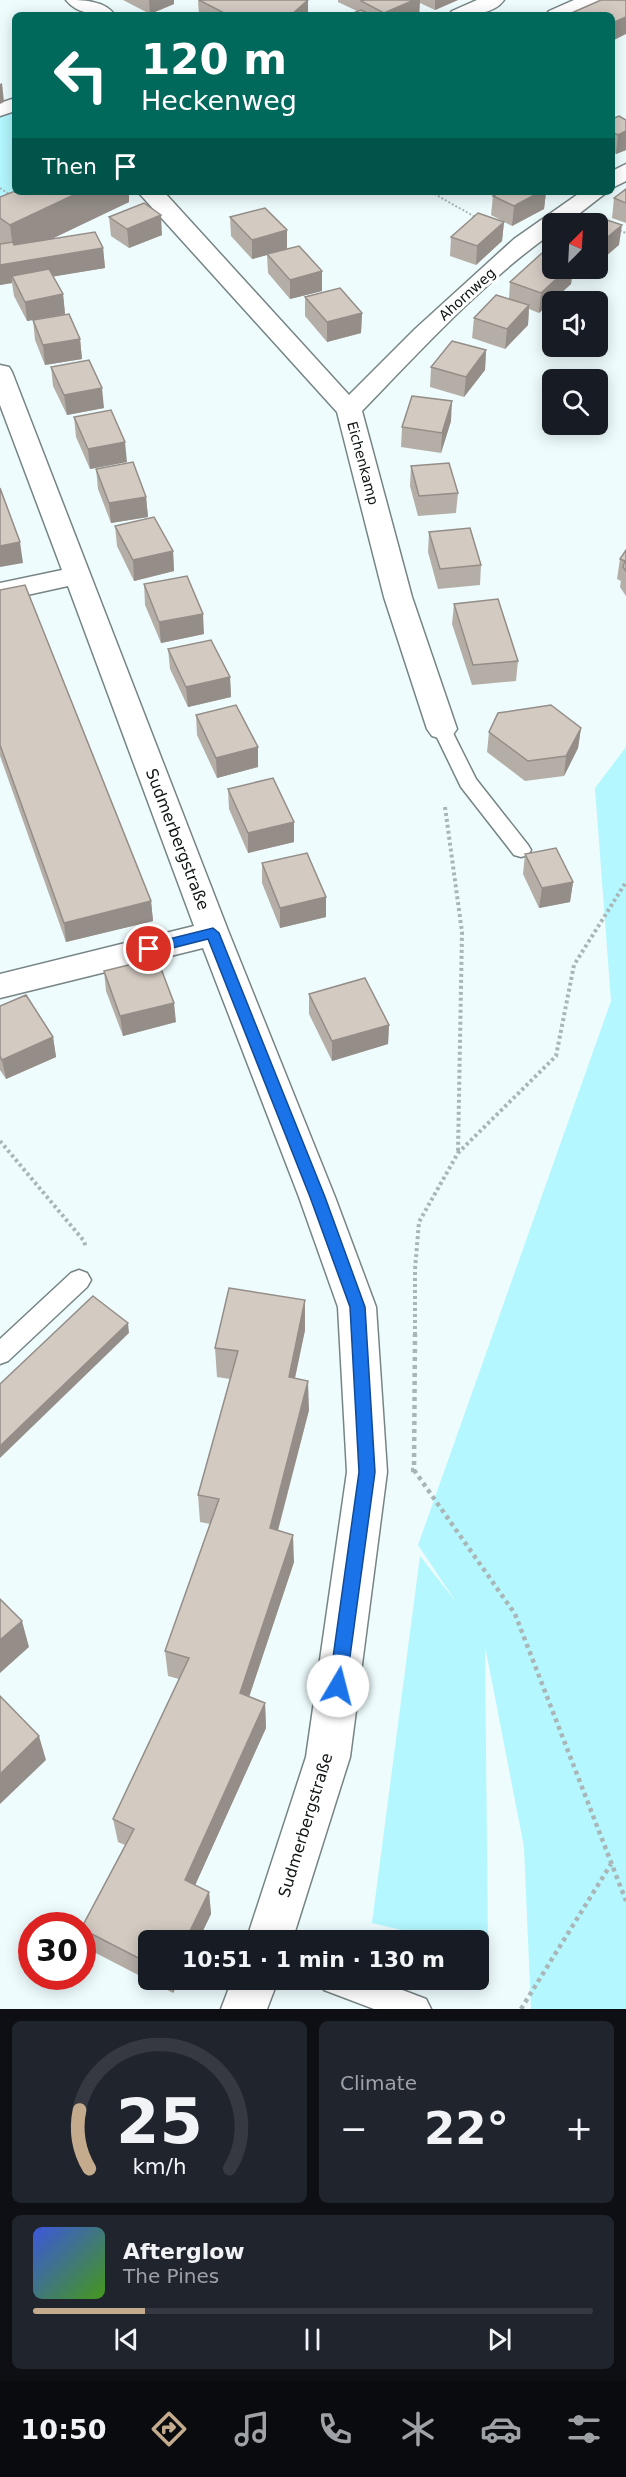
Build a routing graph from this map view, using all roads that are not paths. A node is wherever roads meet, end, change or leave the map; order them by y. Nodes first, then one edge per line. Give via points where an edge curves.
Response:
1 (76, 0) edge
2 (494, 0) edge
3 (591, 0) edge
4 (99, 12) edge
5 (466, 12) edge
6 (563, 12) edge
7 (154, 195) edge
8 (592, 195) edge
9 (0, 372) edge
10 (349, 410) junction
11 (79, 575) junction
12 (0, 592) edge
13 (442, 729) joint
14 (521, 850) dead end
15 (213, 933) junction
16 (0, 986) edge
17 (79, 1280) road end
18 (0, 1354) edge
19 (273, 1930) edge
20 (251, 1990) edge
21 (362, 1990) edge
22 (244, 2009) edge
23 (416, 2009) edge

1 - 4 street
2 - 5 street
3 - 6 street
7 - 10 street, Eichenkamp
8 - 10 street, Ahornweg via 522,244 423,334
9 - 11 street, Sudmerbergstraße
10 - 13 street, Eichenkamp via 398,597
11 - 12 street
11 - 15 street, Sudmerbergstraße
13 - 14 lane via 468,782
15 - 16 street
15 - 19 street, Sudmerbergstraße via 357,1307 367,1472 328,1757
17 - 18 lane
20 - 22 street
21 - 23 lane

